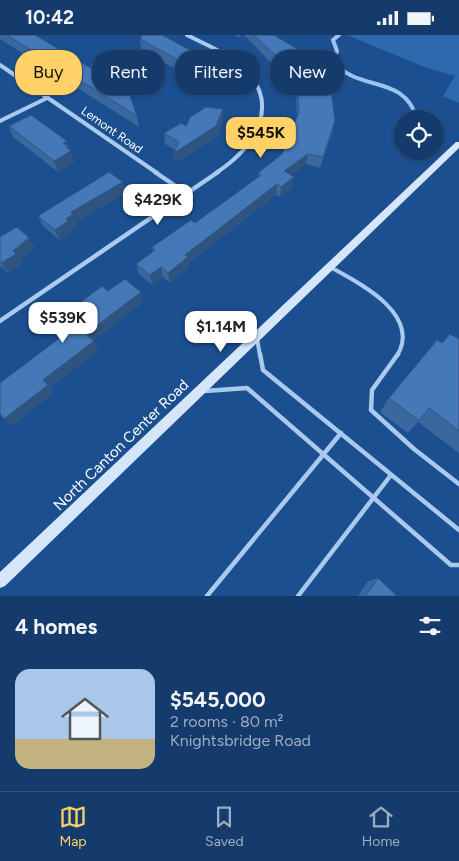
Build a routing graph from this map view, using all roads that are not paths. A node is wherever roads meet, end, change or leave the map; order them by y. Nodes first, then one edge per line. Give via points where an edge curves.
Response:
1 (186, 35) edge
2 (0, 65) edge
3 (47, 98) junction
4 (0, 121) edge
5 (459, 144) edge
6 (187, 194) junction
7 (330, 267) junction
8 (0, 321) edge
9 (256, 337) junction
10 (200, 391) junction
11 (341, 433) junction
12 (324, 454) junction
13 (391, 475) junction
14 (459, 484) edge
15 (373, 497) junction
16 (459, 530) edge
17 (459, 565) edge
18 (0, 581) edge
19 (207, 596) edge
20 (298, 596) edge

1 - 6 street via 237,63 255,82 262,97 263,114 248,147 230,165
2 - 3 street, Lemont Road
3 - 4 street
3 - 6 street, Lemont Road
5 - 7 main road, North Canton Center Road
6 - 8 street
7 - 9 main road, North Canton Center Road
7 - 14 lane via 385,301 401,323 403,345 373,387 369,402 371,410
9 - 10 main road, North Canton Center Road
9 - 11 lane via 263,370
10 - 12 lane via 248,388
10 - 18 main road, North Canton Center Road
11 - 12 lane
11 - 13 lane
12 - 15 lane
12 - 19 lane
13 - 15 lane
13 - 16 lane
15 - 17 lane via 451,565
15 - 20 lane

